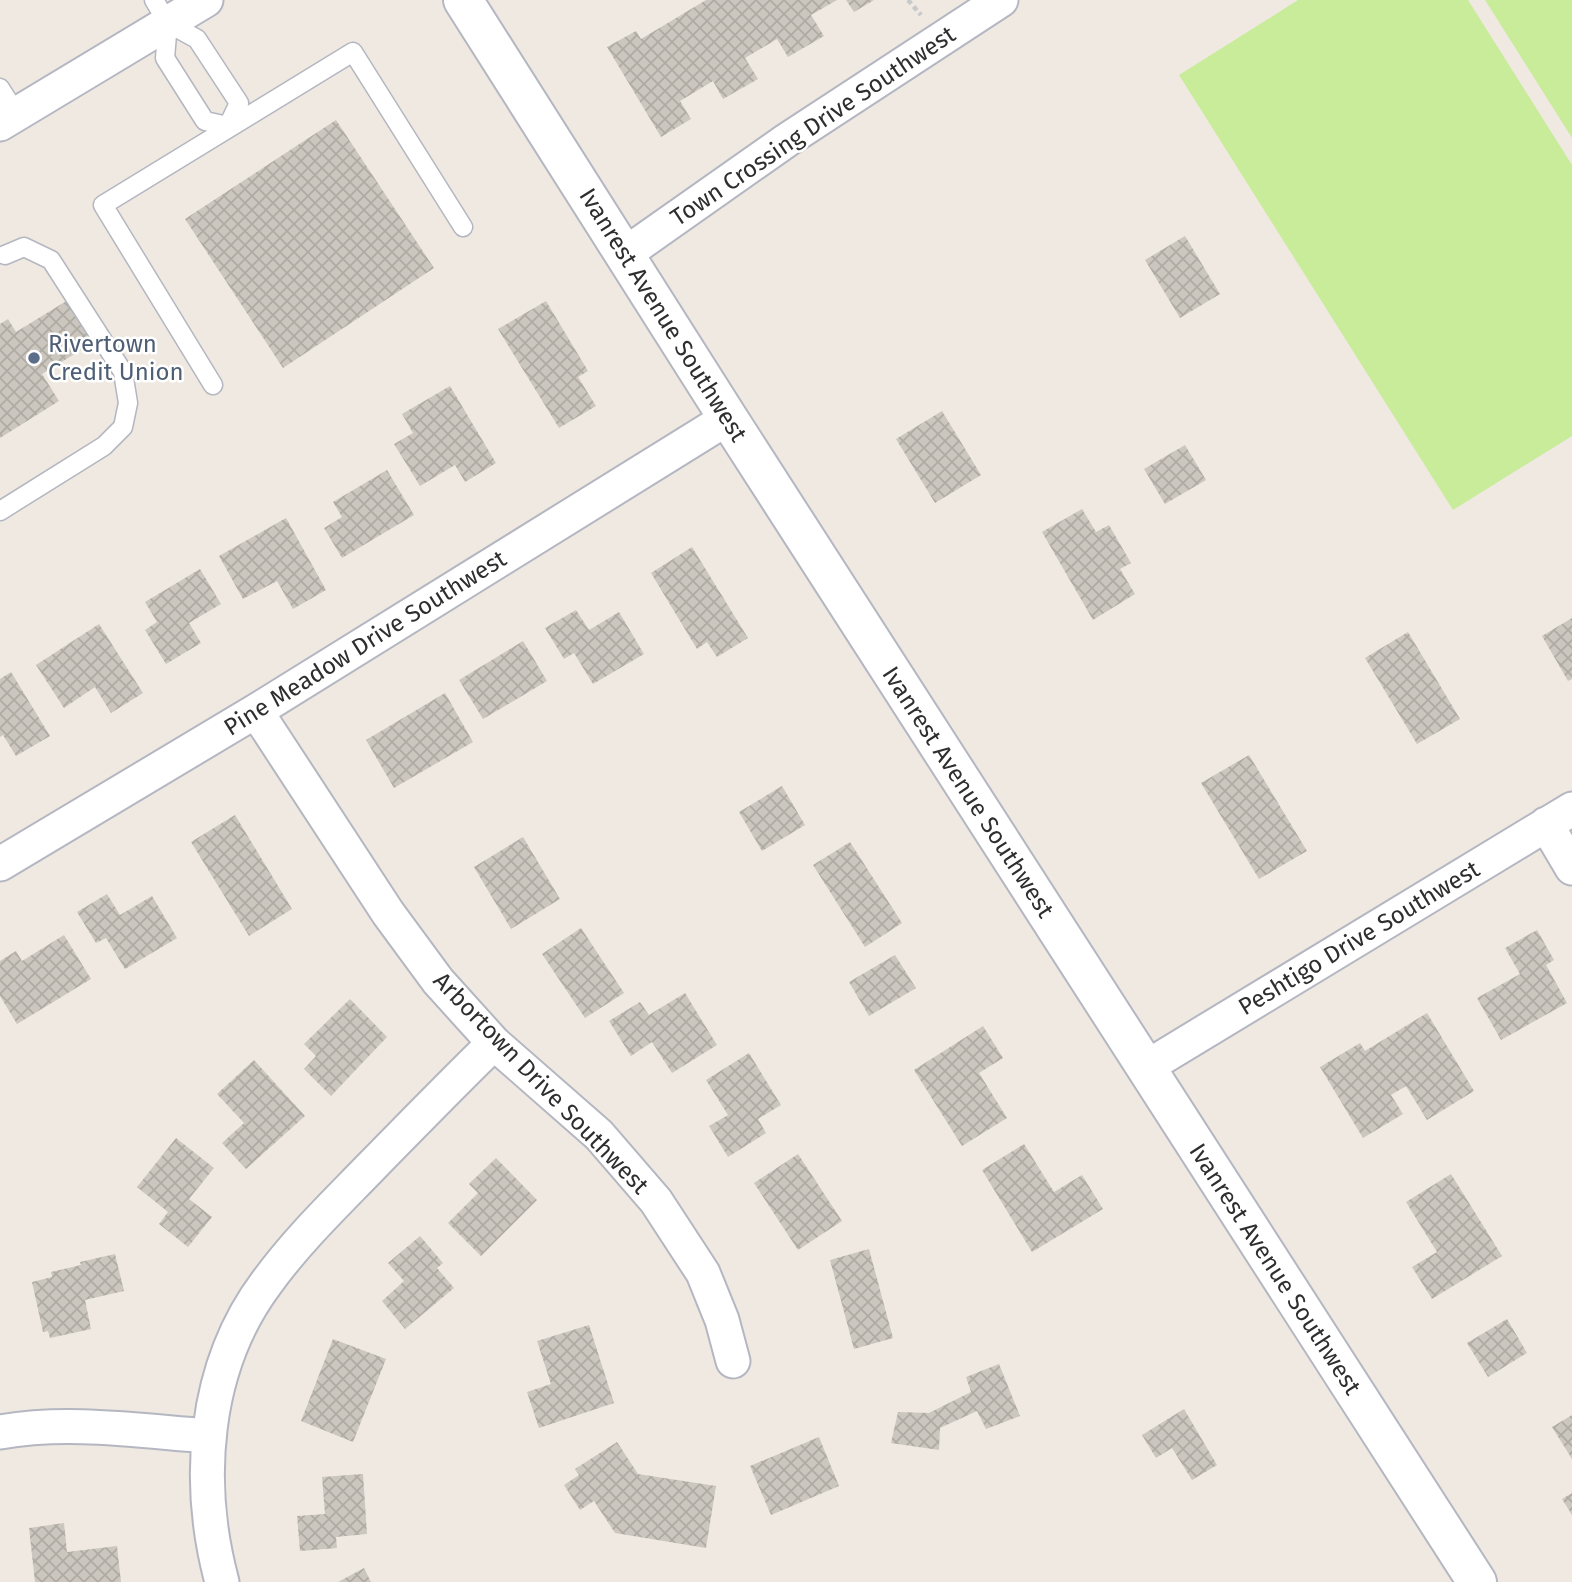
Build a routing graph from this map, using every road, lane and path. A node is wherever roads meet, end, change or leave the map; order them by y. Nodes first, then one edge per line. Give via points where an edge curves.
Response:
1 (206, 0) edge
2 (463, 0) edge
3 (1001, 0) edge
4 (161, 12) edge
5 (6, 109) edge
6 (229, 126) junction
7 (463, 227) dead end
8 (2, 253) edge
9 (625, 254) junction
10 (213, 385) dead end
11 (728, 418) junction
12 (0, 512) edge
13 (256, 711) junction
14 (1559, 816) edge
15 (0, 864) edge
16 (1572, 868) edge
17 (494, 1042) junction
18 (1145, 1068) junction
19 (733, 1361) dead end
20 (0, 1432) edge
21 (208, 1436) junction
22 (222, 1582) edge
23 (1477, 1582) edge

1 - 4 street
2 - 9 street, Ivanrest Avenue Southwest
3 - 9 street, Town Crossing Drive Southwest via 787,140
4 - 5 street
4 - 6 lane via 165,58 205,121
4 - 6 lane via 197,39 239,103
6 - 7 lane via 353,52
6 - 10 lane via 103,205
8 - 12 lane via 24,247 51,260 123,372 128,403 123,428 104,446
9 - 11 street, Ivanrest Avenue Southwest
11 - 13 street, Pine Meadow Drive Southwest
11 - 18 street, Ivanrest Avenue Southwest
13 - 15 street, Pine Meadow Drive Southwest
13 - 17 street, Arbortown Drive Southwest via 413,949
14 - 16 street
14 - 18 street, Peshtigo Drive Southwest
17 - 19 street, Arbortown Drive Southwest via 599,1135 656,1201 703,1273
17 - 21 street via 315,1224 265,1284 235,1340
18 - 23 street, Ivanrest Avenue Southwest
20 - 21 street via 77,1427
21 - 22 street via 209,1522

